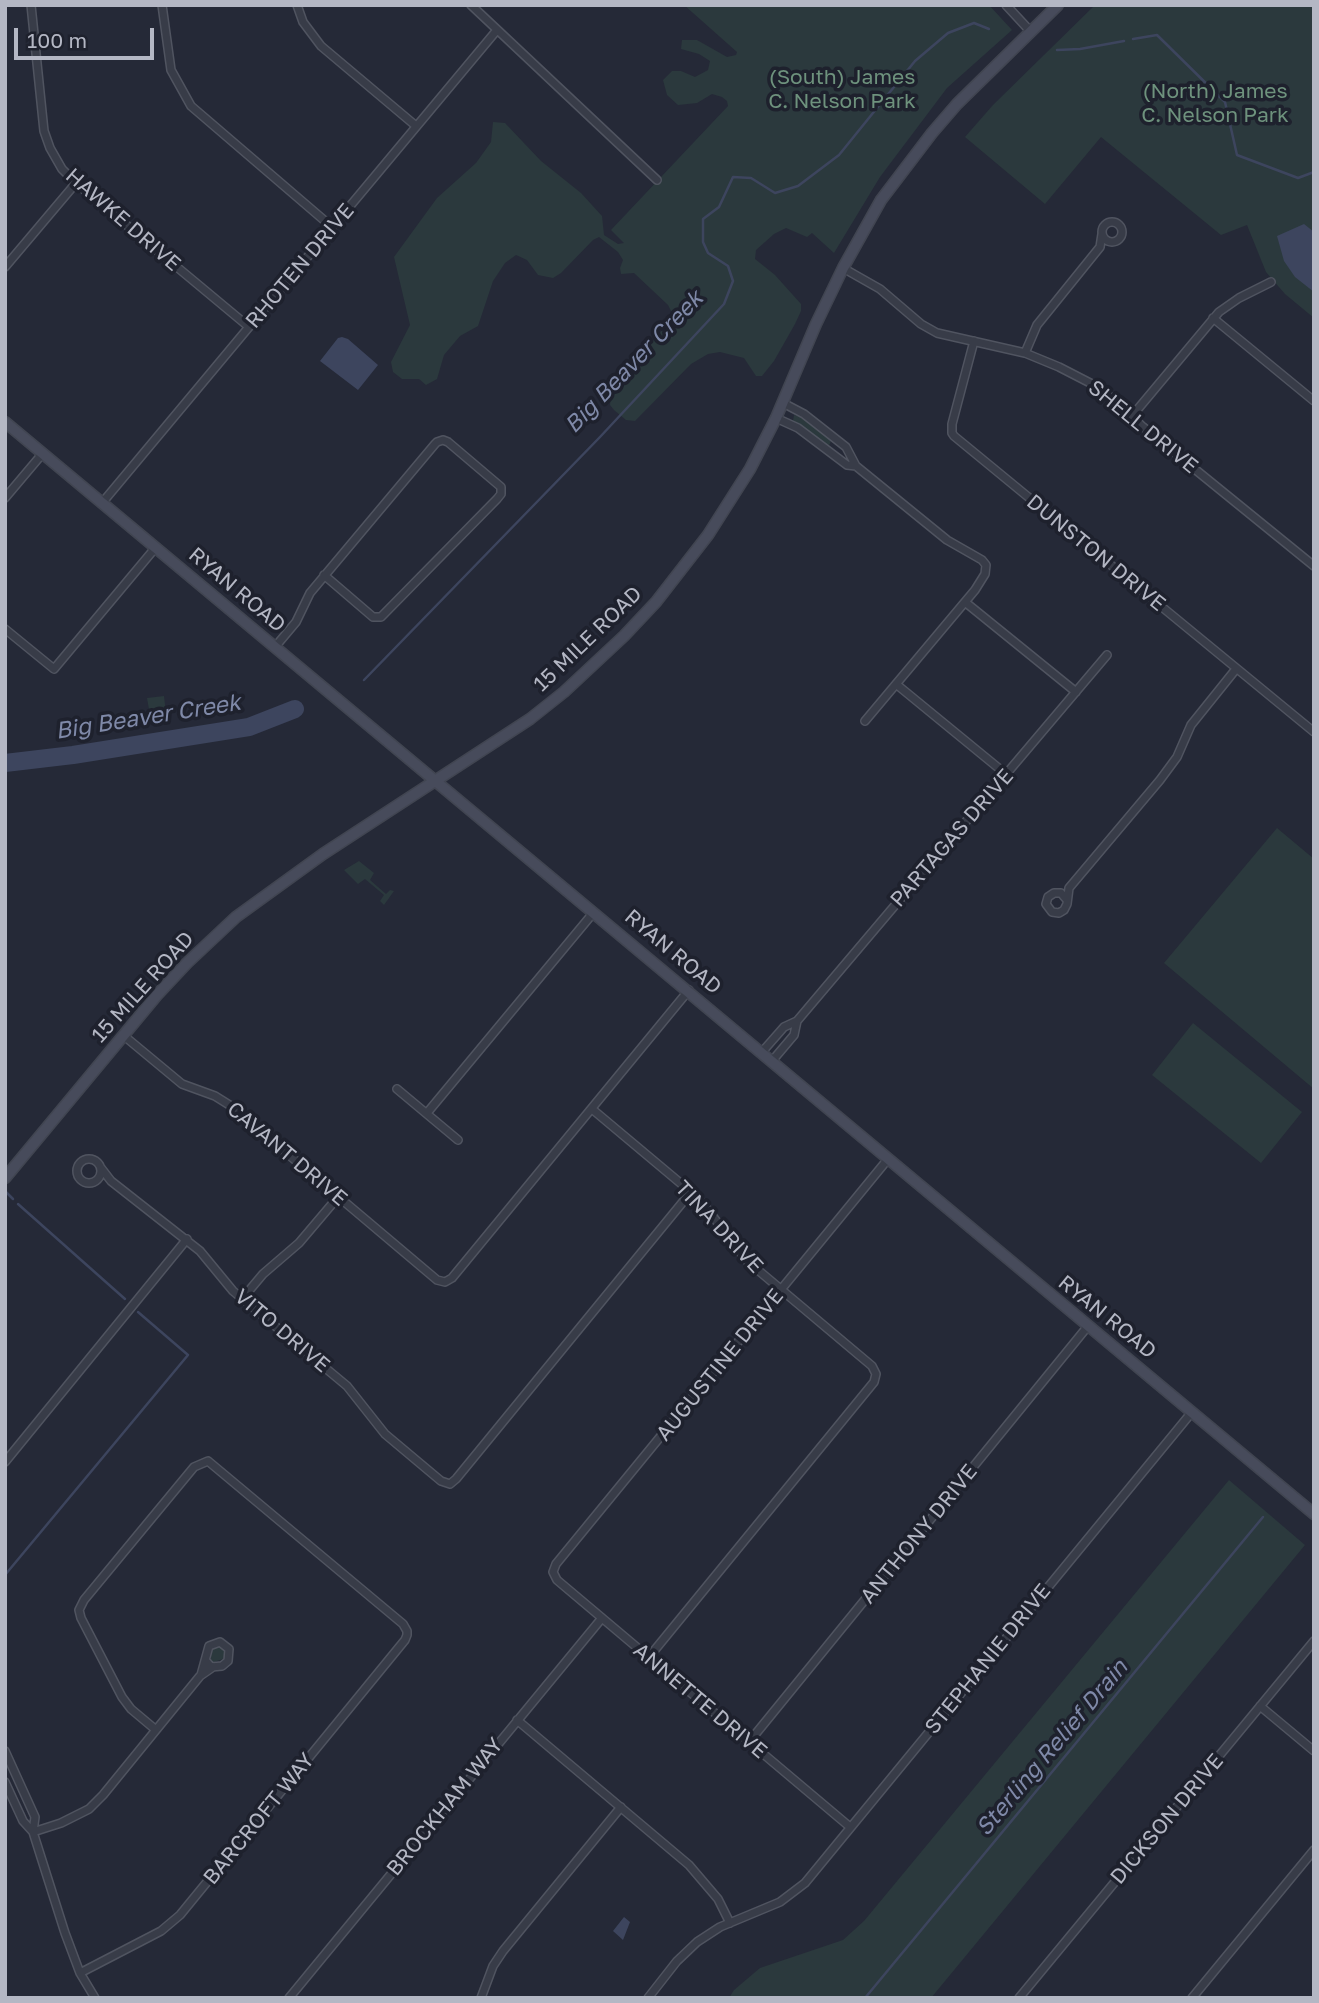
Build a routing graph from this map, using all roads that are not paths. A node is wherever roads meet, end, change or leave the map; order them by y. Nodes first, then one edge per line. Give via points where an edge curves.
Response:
1 (31, 5) edge
2 (162, 5) edge
3 (297, 5) edge
4 (471, 5) edge
5 (1006, 5) edge
6 (1059, 5) edge
7 (497, 30) junction
8 (1031, 32) junction
9 (416, 126) junction
10 (657, 180) dead end
11 (76, 183) junction
12 (332, 227) junction
13 (1102, 234) junction
14 (1112, 243) junction
15 (1100, 247) junction
16 (5, 267) edge
17 (843, 268) junction
18 (1271, 282) dead end
19 (1213, 318) junction
20 (249, 327) junction
21 (974, 341) junction
22 (1026, 354) junction
23 (1314, 401) edge
24 (783, 402) junction
25 (1132, 416) junction
26 (776, 418) junction
27 (5, 422) edge
28 (43, 453) junction
29 (856, 466) junction
30 (5, 498) edge
31 (102, 503) junction
32 (156, 547) junction
33 (1314, 566) edge
34 (324, 575) junction
35 (965, 602) junction
36 (5, 629) edge
37 (275, 647) junction
38 (1107, 656) dead end
39 (1236, 669) junction
40 (896, 684) junction
41 (1076, 692) junction
42 (864, 721) dead end
43 (1314, 732) edge
44 (1007, 775) junction
45 (435, 780) junction
46 (1069, 888) junction
47 (1057, 892) junction
48 (1067, 900) junction
49 (594, 911) junction
50 (689, 990) junction
51 (797, 1021) junction
52 (123, 1035) junction
53 (762, 1052) junction
54 (772, 1061) junction
55 (397, 1089) dead end
56 (592, 1110) junction
57 (427, 1113) junction
58 (458, 1139) dead end
59 (888, 1159) junction
60 (101, 1168) junction
61 (5, 1178) edge
62 (111, 1181) junction
63 (95, 1182) junction
64 (691, 1192) junction
65 (338, 1197) junction
66 (187, 1239) junction
67 (781, 1290) junction
68 (242, 1299) junction
69 (1088, 1326) junction
70 (1192, 1412) junction
71 (5, 1462) edge
72 (1314, 1514) edge
73 (554, 1572) joint
74 (602, 1618) junction
75 (1314, 1641) edge
76 (649, 1657) junction
77 (206, 1661) junction
78 (213, 1667) junction
79 (200, 1676) junction
80 (1260, 1706) junction
81 (517, 1720) junction
82 (156, 1730) junction
83 (749, 1742) junction
84 (5, 1751) edge
85 (1314, 1751) edge
86 (8, 1764) edge
87 (5, 1782) edge
88 (621, 1807) junction
89 (850, 1827) junction
90 (33, 1832) junction
91 (1314, 1850) edge
92 (730, 1923) junction
93 (80, 1973) junction
94 (1021, 1997) edge
95 (95, 1998) edge
96 (289, 1998) edge
97 (481, 1998) edge
98 (648, 1998) edge
99 (1192, 1998) edge

1 - 11 street, HAWKE DRIVE via 44,131 57,161
2 - 12 street via 171,70 191,106
3 - 9 street via 321,46
4 - 7 street
5 - 8 street
6 - 8 main road, 15 MILE ROAD
7 - 9 street, RHOTEN DRIVE
7 - 10 street
8 - 17 main road, 15 MILE ROAD via 932,133 881,200
9 - 12 street, RHOTEN DRIVE
11 - 16 street
11 - 20 street, HAWKE DRIVE
12 - 20 street, RHOTEN DRIVE
13 - 14 street
13 - 14 street via 1108,223 1118,223 1122,235
13 - 15 street
14 - 15 street
15 - 22 street via 1037,325
17 - 21 street, SHELL DRIVE via 880,289 937,333
17 - 24 main road, 15 MILE ROAD
18 - 19 street via 1232,302
19 - 23 street
19 - 25 street
20 - 31 street, RHOTEN DRIVE
21 - 22 street, SHELL DRIVE
21 - 39 street, DUNSTON DRIVE via 952,424 954,436
22 - 25 street, SHELL DRIVE via 1094,385
24 - 26 main road, 15 MILE ROAD
24 - 29 street via 846,447
25 - 33 street, SHELL DRIVE
26 - 29 street via 798,428 847,465
26 - 45 main road, 15 MILE ROAD via 708,535 639,620 564,692
27 - 28 main road, RYAN ROAD
28 - 30 street
28 - 31 main road, RYAN ROAD
29 - 35 street via 947,540 982,560 986,571
31 - 32 main road, RYAN ROAD
32 - 36 street via 54,669
32 - 37 main road, RYAN ROAD
34 - 34 street via 440,440 501,487 497,499 379,618
34 - 37 street
35 - 40 street
35 - 41 street
37 - 45 main road, RYAN ROAD
38 - 41 street, PARTAGAS DRIVE
39 - 43 street, DUNSTON DRIVE
39 - 46 street via 1191,726 1167,772
40 - 42 street
40 - 44 street
41 - 44 street, PARTAGAS DRIVE
44 - 51 street, PARTAGAS DRIVE
45 - 49 main road, RYAN ROAD
45 - 52 main road, 15 MILE ROAD via 236,917 187,963
46 - 47 street
46 - 48 street
47 - 48 street
47 - 48 street via 1046,900 1049,910 1062,912
49 - 50 main road, RYAN ROAD
49 - 57 street
50 - 53 main road, RYAN ROAD
50 - 56 street
51 - 53 street via 784,1027
51 - 54 street via 794,1035
52 - 61 main road, 15 MILE ROAD
52 - 65 street, CAVANT DRIVE via 182,1084 231,1106
53 - 54 main road, RYAN ROAD
54 - 59 main road, RYAN ROAD
55 - 57 street
56 - 64 street, TINA DRIVE
56 - 65 street, CAVANT DRIVE via 445,1282
57 - 58 street
59 - 67 street, AUGUSTINE DRIVE
59 - 69 main road, RYAN ROAD
60 - 62 street, VITO DRIVE
60 - 63 street
60 - 63 street via 93,1159 79,1165 80,1180
62 - 63 street
62 - 66 street, VITO DRIVE
64 - 67 street, TINA DRIVE via 746,1260
64 - 68 street, VITO DRIVE via 450,1484 440,1481 385,1434 346,1386
65 - 68 street
66 - 68 street, VITO DRIVE
66 - 71 street
67 - 73 street, AUGUSTINE DRIVE via 556,1563
67 - 76 street, TINA DRIVE via 872,1366 874,1382
69 - 70 main road, RYAN ROAD
69 - 83 street, ANTHONY DRIVE
70 - 72 main road, RYAN ROAD
70 - 89 street, STEPHANIE DRIVE
73 - 74 street, ANNETTE DRIVE via 557,1580
74 - 76 street, ANNETTE DRIVE
74 - 81 street, BROCKHAM WAY
75 - 80 street, DICKSON DRIVE
76 - 83 street, ANNETTE DRIVE
77 - 78 street
77 - 78 street via 212,1643 227,1646 228,1661
77 - 79 street
78 - 79 street
79 - 82 street
80 - 85 street
80 - 94 street, DICKSON DRIVE
81 - 88 street
81 - 96 street, BROCKHAM WAY
82 - 90 street via 89,1809
82 - 93 street, BARCROFT WAY via 122,1697 79,1610 194,1467 204,1461 213,1463 403,1624 405,1640 185,1910 161,1931
83 - 89 street, ANNETTE DRIVE
84 - 86 street
86 - 90 street via 35,1817
87 - 90 street
88 - 92 street via 698,1874
88 - 97 street via 503,1951
89 - 92 street, STEPHANIE DRIVE via 804,1883 780,1902
90 - 93 street
91 - 99 street
92 - 98 street, STEPHANIE DRIVE via 688,1950
93 - 95 street

